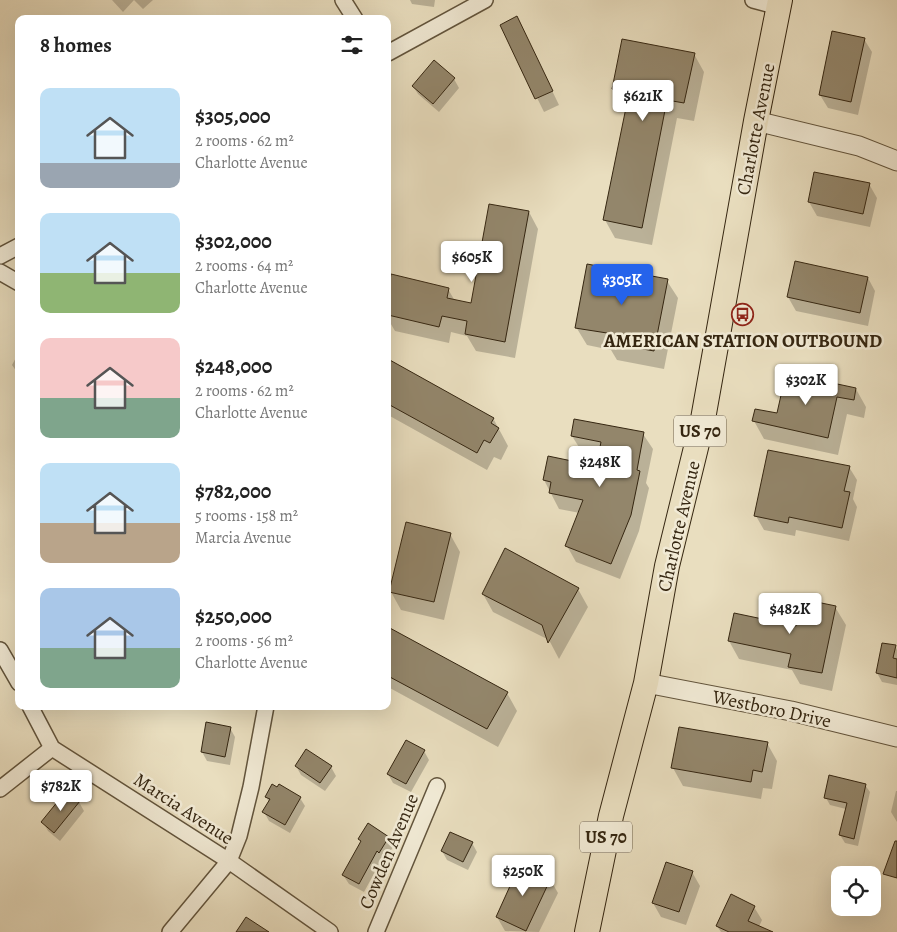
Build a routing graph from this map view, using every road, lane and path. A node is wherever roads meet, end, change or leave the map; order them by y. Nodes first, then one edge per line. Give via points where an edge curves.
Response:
1 (343, 0) edge
2 (485, 0) edge
3 (753, 0) edge
4 (779, 3) edge
5 (352, 15) edge
6 (391, 51) edge
7 (756, 121) junction
8 (897, 161) edge
9 (15, 248) edge
10 (0, 256) edge
11 (0, 272) edge
12 (15, 281) edge
13 (0, 650) edge
14 (15, 676) edge
15 (646, 683) junction
16 (32, 710) edge
17 (265, 710) edge
18 (897, 737) edge
19 (52, 748) junction
20 (437, 786) dead end
21 (0, 789) edge
22 (229, 861) junction
23 (170, 932) edge
24 (330, 932) edge
25 (376, 932) edge
26 (587, 932) edge

1 - 5 street
2 - 6 street
3 - 4 street
4 - 7 main road, Charlotte Avenue / US 70
7 - 8 street via 859,146
7 - 15 main road, Charlotte Avenue / US 70 via 706,404 667,566
9 - 10 street
11 - 12 street
13 - 14 street
15 - 18 street, Westboro Drive via 791,711
15 - 26 main road, Charlotte Avenue / US 70 via 611,816
16 - 19 street, Marcia Avenue
17 - 22 street via 240,836
19 - 21 street
19 - 22 street, Marcia Avenue
20 - 25 street, Cowden Avenue
22 - 23 street
22 - 24 street, Marcia Avenue

